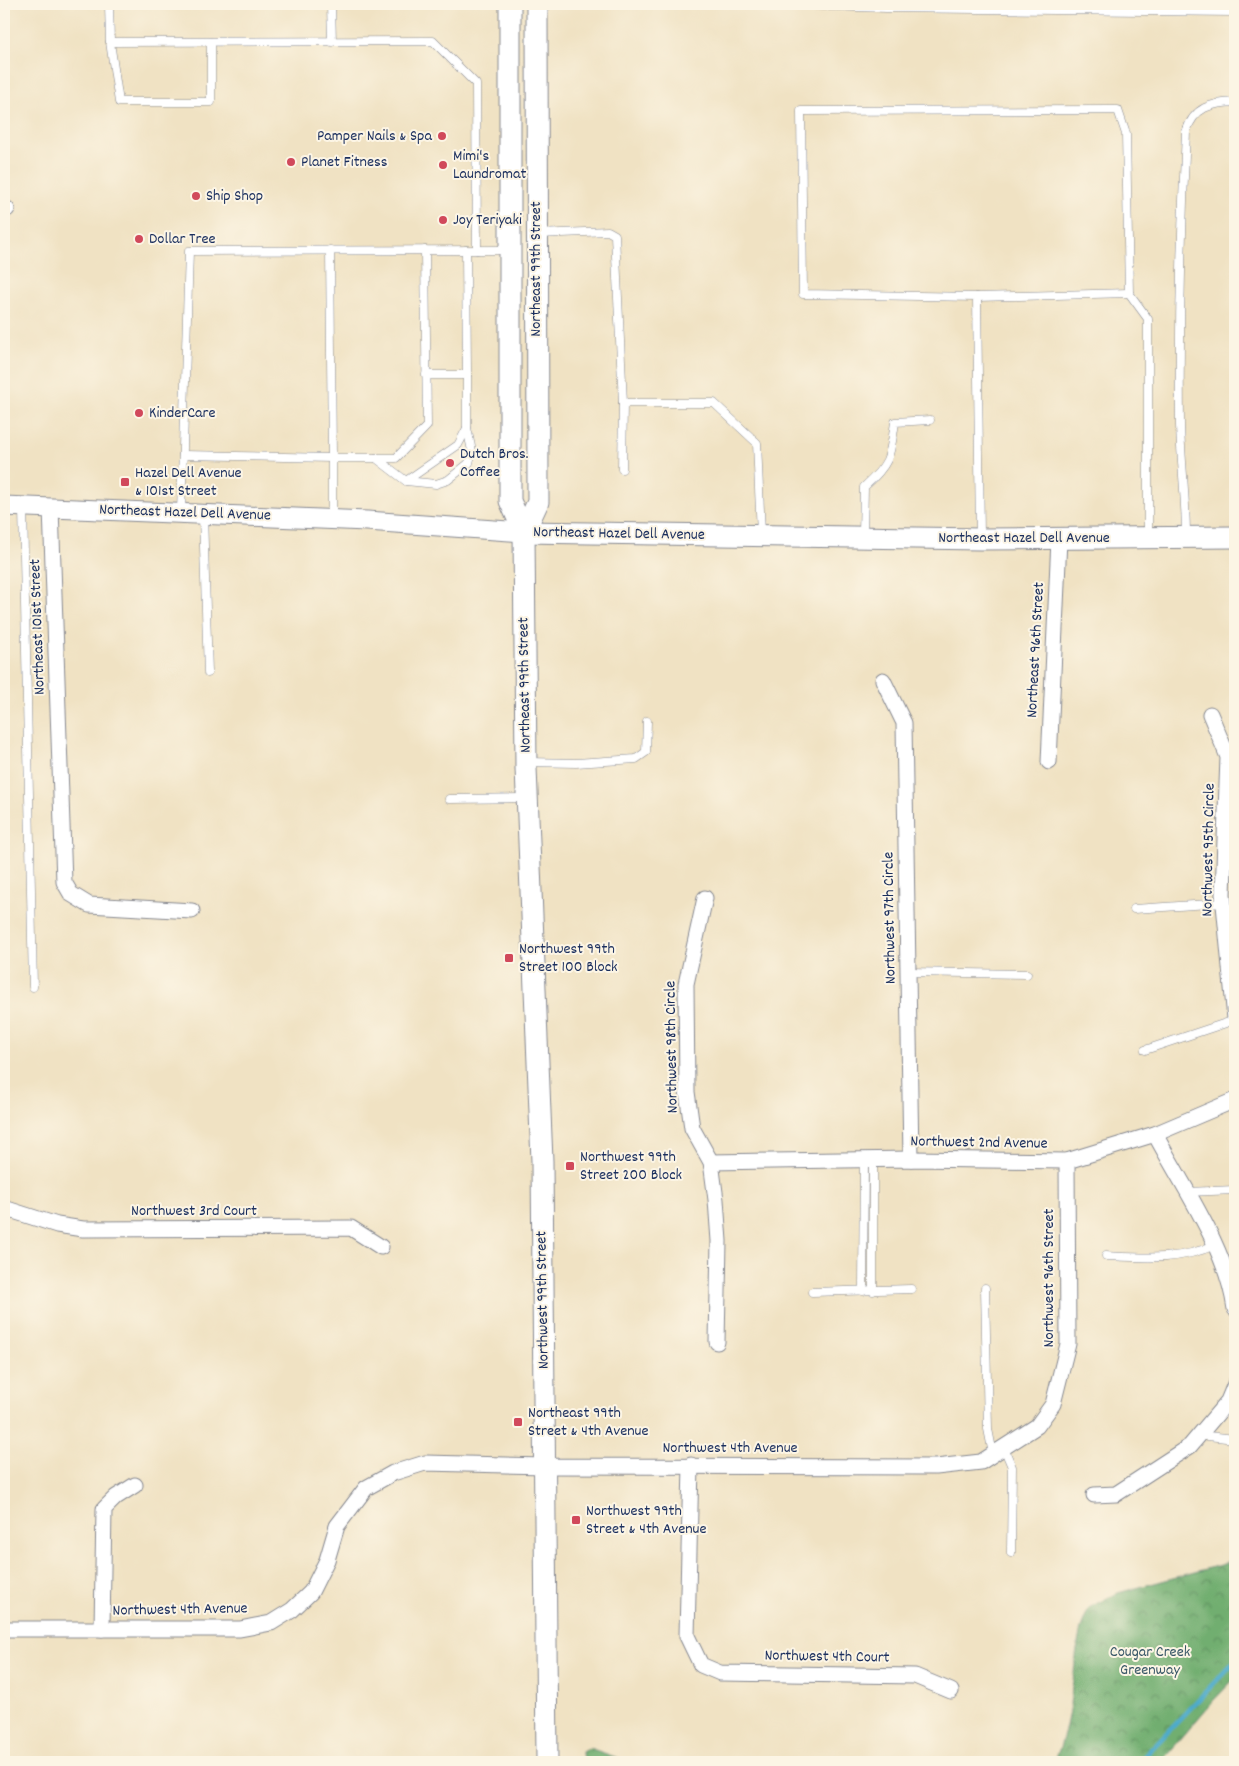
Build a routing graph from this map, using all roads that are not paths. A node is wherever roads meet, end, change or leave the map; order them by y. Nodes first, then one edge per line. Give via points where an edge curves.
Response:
1 (109, 4) edge
2 (331, 4) edge
3 (510, 4) edge
4 (536, 4) edge
5 (771, 4) edge
6 (886, 6) edge
7 (1056, 6) edge
8 (1190, 8) edge
9 (1235, 12) edge
10 (110, 42) junction
11 (211, 42) junction
12 (332, 42) junction
13 (1235, 102) edge
14 (535, 234) junction
15 (330, 250) junction
16 (425, 250) junction
17 (466, 250) junction
18 (477, 250) junction
19 (510, 250) junction
20 (1129, 293) junction
21 (976, 297) junction
22 (468, 375) junction
23 (426, 376) junction
24 (623, 403) junction
25 (930, 420) dead end
26 (467, 428) junction
27 (183, 455) junction
28 (332, 458) junction
29 (376, 458) junction
30 (622, 470) dead end
31 (406, 481) junction
32 (4, 506) edge
33 (23, 507) junction
34 (51, 508) junction
35 (181, 513) junction
36 (203, 514) junction
37 (332, 520) junction
38 (524, 532) junction
39 (761, 536) junction
40 (863, 537) junction
41 (1186, 537) junction
42 (1235, 537) edge
43 (1148, 538) junction
44 (980, 539) junction
45 (1059, 539) junction
46 (208, 673) dead end
47 (883, 680) dead end
48 (1210, 714) dead end
49 (647, 721) dead end
50 (526, 762) junction
51 (1049, 762) dead end
52 (528, 798) junction
53 (448, 799) dead end
54 (530, 837) joint
55 (705, 898) dead end
56 (1224, 903) junction
57 (1134, 909) dead end
58 (192, 911) dead end
59 (908, 972) junction
60 (1027, 974) dead end
61 (33, 987) dead end
62 (1235, 1020) edge
63 (1145, 1050) dead end
64 (1235, 1100) edge
65 (1154, 1134) junction
66 (912, 1159) junction
67 (868, 1160) junction
68 (1067, 1161) junction
69 (711, 1162) junction
70 (1235, 1190) edge
71 (1186, 1192) junction
72 (4, 1208) edge
73 (1215, 1246) junction
74 (382, 1247) dead end
75 (1106, 1256) dead end
76 (984, 1288) dead end
77 (911, 1290) dead end
78 (863, 1291) junction
79 (873, 1291) junction
80 (812, 1292) dead end
81 (1235, 1309) edge
82 (716, 1342) dead end
83 (1235, 1384) edge
84 (1199, 1435) junction
85 (1235, 1439) edge
86 (999, 1451) junction
87 (691, 1465) junction
88 (545, 1466) junction
89 (936, 1467) joint
90 (135, 1485) dead end
91 (1094, 1495) dead end
92 (1011, 1553) dead end
93 (4, 1629) edge
94 (102, 1629) junction
95 (951, 1691) dead end
96 (547, 1762) edge

1 - 10 lane
2 - 12 lane
3 - 19 main road, Northeast 99th Street
4 - 14 main road, Northeast 99th Street
5 - 6 lane
6 - 7 lane
7 - 8 lane
8 - 9 lane
10 - 11 lane
10 - 11 lane via 119,102 211,102
11 - 12 lane
12 - 18 lane via 433,41 476,84
13 - 41 lane via 1205,106 1196,113 1186,132 1181,238 1180,428
14 - 24 lane via 608,231 615,235
14 - 38 main road, Northeast 99th Street via 538,502
15 - 16 lane
15 - 27 lane via 189,251
15 - 28 lane
16 - 17 lane
16 - 23 lane
17 - 18 lane
17 - 22 lane
18 - 19 lane
19 - 38 main road, Northeast 99th Street via 510,501
20 - 21 lane
20 - 21 lane via 1126,134 1118,110 800,110 802,294
20 - 43 lane via 1148,319
21 - 44 lane
22 - 23 lane
22 - 26 lane
23 - 29 lane via 427,426 396,458
24 - 30 lane
24 - 39 lane via 714,403 757,443
25 - 40 lane via 895,422 885,465 864,487
26 - 31 lane via 458,445
26 - 31 lane via 472,451 469,463 448,480 436,484
27 - 28 lane
27 - 35 lane
28 - 29 lane
28 - 37 lane
29 - 31 lane
32 - 33 street, Northeast Hazel Dell Avenue
33 - 34 street, Northeast Hazel Dell Avenue
33 - 61 lane
34 - 35 street, Northeast Hazel Dell Avenue
34 - 58 street, Northeast 101st Street via 64,882 71,894 89,905
35 - 36 street, Northeast Hazel Dell Avenue
36 - 37 street, Northeast Hazel Dell Avenue
36 - 46 lane
37 - 38 street, Northeast Hazel Dell Avenue
38 - 39 main road, Northeast Hazel Dell Avenue
38 - 50 main road, Northeast 99th Street
39 - 40 main road, Northeast Hazel Dell Avenue
40 - 44 main road, Northeast Hazel Dell Avenue
41 - 42 main road, Northeast Hazel Dell Avenue
41 - 43 main road, Northeast Hazel Dell Avenue
43 - 45 main road, Northeast Hazel Dell Avenue
44 - 45 main road, Northeast Hazel Dell Avenue
45 - 51 street, Northeast 96th Street
47 - 59 street, Northwest 97th Circle via 904,723
48 - 56 street, Northwest 95th Circle via 1228,757
49 - 50 lane via 646,752 636,759
50 - 52 main road, Northeast 99th Street
52 - 53 lane
52 - 54 main road, Northeast 99th Street
54 - 88 main road, Northwest 99th Street via 542,1161
55 - 69 street, Northwest 98th Circle via 686,984 687,1092 692,1128
56 - 57 lane
56 - 62 street, Northwest 95th Circle
59 - 60 lane
59 - 66 street, Northwest 97th Circle
62 - 63 lane
64 - 65 street, Northwest 2nd Avenue
65 - 68 street, Northwest 2nd Avenue
65 - 71 street
66 - 67 street, Northwest 2nd Avenue
66 - 68 street, Northwest 2nd Avenue
67 - 69 street, Northwest 2nd Avenue
67 - 78 lane
67 - 79 lane
68 - 86 street, Northwest 96th Street via 1068,1344 1062,1374 1053,1404 1037,1426
69 - 82 street, Northwest 98th Circle via 719,1242
70 - 71 lane
71 - 73 street
72 - 74 street, Northwest 3rd Court via 57,1225 83,1229 351,1228
73 - 75 lane via 1176,1258
73 - 81 street via 1233,1294
76 - 86 lane via 988,1430
77 - 79 lane
78 - 79 lane
78 - 80 lane
83 - 84 street via 1228,1401
84 - 85 lane
84 - 91 street via 1190,1446 1116,1494
86 - 89 street, Northwest 96th Street via 981,1462
86 - 92 lane via 1012,1467
87 - 88 street, Northwest 4th Avenue
87 - 89 street, Northwest 4th Avenue
87 - 95 street, Northwest 4th Court via 687,1636 701,1664 720,1673 916,1676
88 - 94 street, Northwest 4th Avenue via 425,1463 393,1473 366,1488 337,1526 327,1560 311,1592 292,1610 270,1622 240,1629
88 - 96 main road, Northwest 99th Street
90 - 94 street via 104,1509
93 - 94 street, Northwest 4th Avenue

